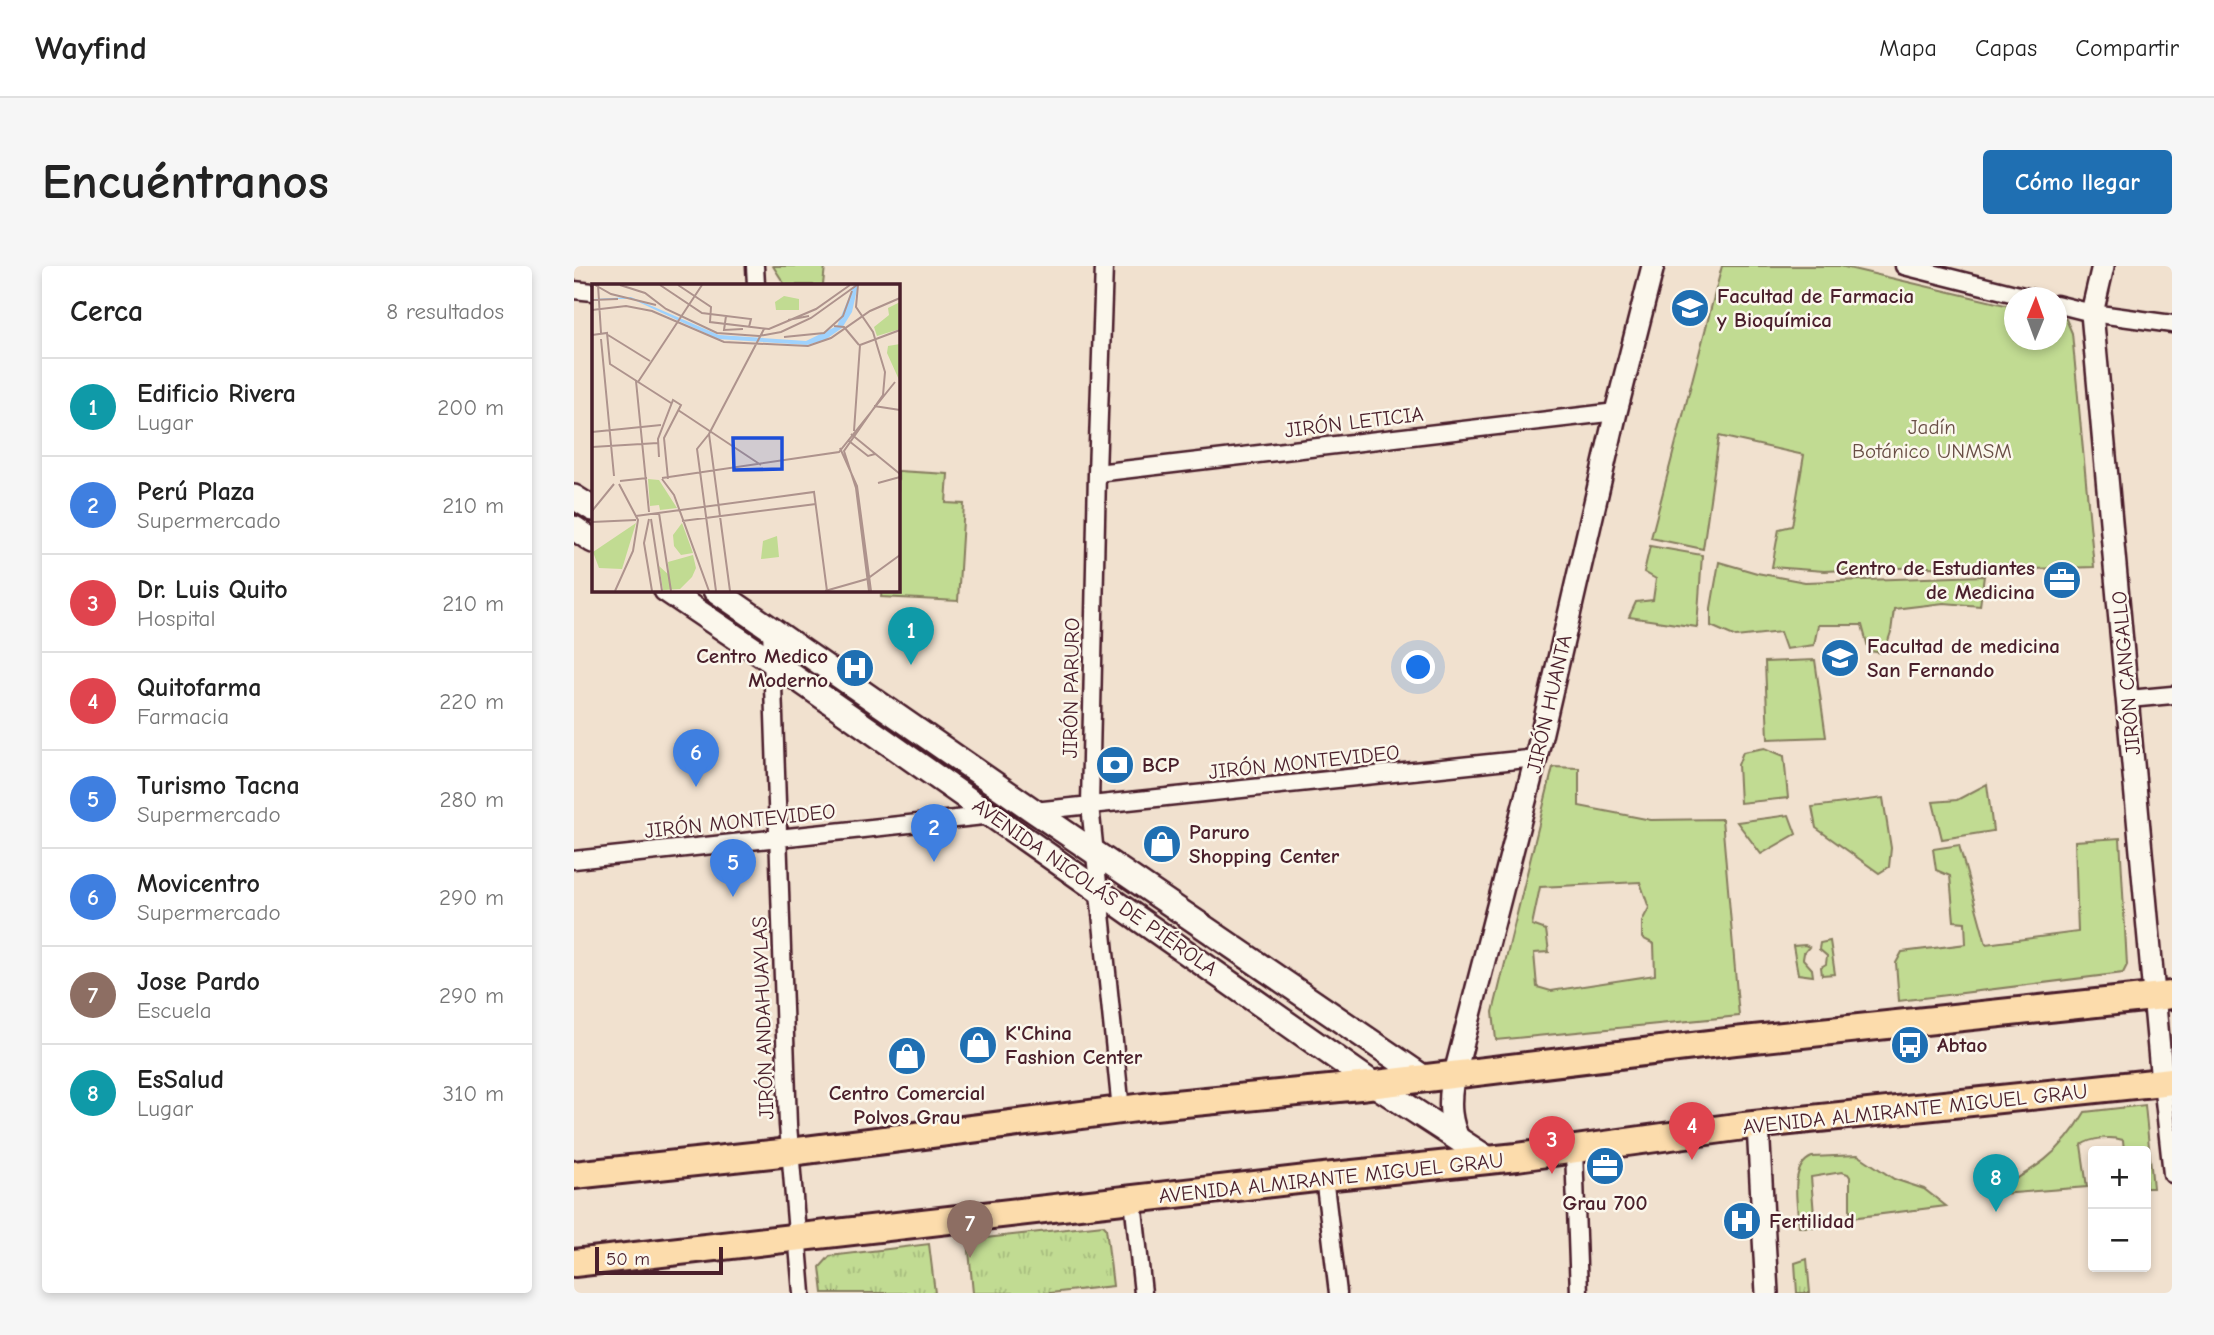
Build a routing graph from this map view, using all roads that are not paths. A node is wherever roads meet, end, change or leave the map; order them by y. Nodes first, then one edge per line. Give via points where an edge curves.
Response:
1 (755, 266) edge
2 (1104, 266) edge
3 (1653, 266) edge
4 (1904, 266) edge
5 (2103, 266) edge
6 (756, 284) edge
7 (574, 290) edge
8 (2004, 291) edge
9 (592, 292) edge
10 (2067, 307) edge
11 (2092, 313) junction
12 (2172, 324) edge
13 (1616, 412) junction
14 (1097, 473) junction
15 (574, 497) edge
16 (592, 508) edge
17 (574, 528) edge
18 (592, 540) edge
19 (669, 592) edge
20 (718, 592) edge
21 (771, 627) junction
22 (771, 660) junction
23 (2172, 695) edge
24 (2129, 699) junction
25 (1536, 758) junction
26 (1090, 806) junction
27 (1034, 811) junction
28 (993, 815) junction
29 (777, 838) junction
30 (1093, 851) junction
31 (574, 860) edge
32 (1097, 889) junction
33 (1293, 987) junction
34 (2160, 1000) edge
35 (1275, 1014) junction
36 (2165, 1077) edge
37 (1426, 1079) junction
38 (1453, 1080) junction
39 (1381, 1088) junction
40 (1121, 1110) junction
41 (1758, 1125) junction
42 (1473, 1149) junction
43 (1574, 1150) junction
44 (790, 1157) junction
45 (2172, 1174) edge
46 (574, 1175) edge
47 (1324, 1177) junction
48 (1133, 1200) junction
49 (796, 1231) junction
50 (574, 1264) edge
51 (802, 1293) edge
52 (1143, 1293) edge
53 (1338, 1293) edge
54 (1579, 1293) edge
55 (1767, 1293) edge

1 - 6 street
2 - 14 street, JIRÓN PARURO
3 - 13 street, JIRÓN HUANTA
4 - 8 street
5 - 11 street, JIRÓN CANGALLO
7 - 9 street
10 - 11 street
11 - 12 street
11 - 24 street, JIRÓN CANGALLO
13 - 14 street, JIRÓN LETICIA
13 - 25 street, JIRÓN HUANTA
14 - 26 street, JIRÓN PARURO
15 - 16 main road
17 - 18 main road
19 - 22 main road, AVENIDA NICOLÁS DE PIÉROLA
20 - 21 main road, AVENIDA NICOLÁS DE PIÉROLA
21 - 22 street, JIRÓN ANDAHUAYLAS
21 - 27 main road, AVENIDA NICOLÁS DE PIÉROLA
22 - 28 main road, AVENIDA NICOLÁS DE PIÉROLA
22 - 29 street, JIRÓN ANDAHUAYLAS
23 - 24 street
24 - 34 street, JIRÓN CANGALLO
25 - 26 street, JIRÓN MONTEVIDEO
25 - 38 street, JIRÓN HUANTA
26 - 27 street, JIRÓN MONTEVIDEO
26 - 30 street, JIRÓN PARURO
27 - 30 main road, AVENIDA NICOLÁS DE PIÉROLA
28 - 29 street, JIRÓN MONTEVIDEO
28 - 32 main road, AVENIDA NICOLÁS DE PIÉROLA
29 - 31 street, JIRÓN MONTEVIDEO
29 - 44 street, JIRÓN ANDAHUAYLAS
30 - 32 street, JIRÓN PARURO
30 - 33 main road, AVENIDA NICOLÁS DE PIÉROLA
32 - 35 main road, AVENIDA NICOLÁS DE PIÉROLA
32 - 40 street, JIRÓN PARURO
33 - 35 main road
33 - 37 main road, AVENIDA NICOLÁS DE PIÉROLA
34 - 36 street, JIRÓN CANGALLO
34 - 38 main road via 1744,1040
35 - 39 main road, AVENIDA NICOLÁS DE PIÉROLA
36 - 41 main road, AVENIDA ALMIRANTE MIGUEL GRAU
36 - 45 street
37 - 38 main road
37 - 39 main road
38 - 42 street, JIRÓN HUANTA via 1452,1126
39 - 40 main road
39 - 42 main road, AVENIDA NICOLÁS DE PIÉROLA
40 - 44 main road
41 - 43 main road, AVENIDA ALMIRANTE MIGUEL GRAU
41 - 55 street
42 - 43 main road, AVENIDA ALMIRANTE MIGUEL GRAU
42 - 47 main road, AVENIDA ALMIRANTE MIGUEL GRAU
43 - 54 street
44 - 46 main road
44 - 49 street, JIRÓN ANDAHUAYLAS
47 - 48 main road, AVENIDA ALMIRANTE MIGUEL GRAU
47 - 53 street
48 - 49 main road, AVENIDA ALMIRANTE MIGUEL GRAU
48 - 52 street
49 - 50 main road, AVENIDA ALMIRANTE MIGUEL GRAU
49 - 51 street, JIRÓN ANDAHUAYLAS

